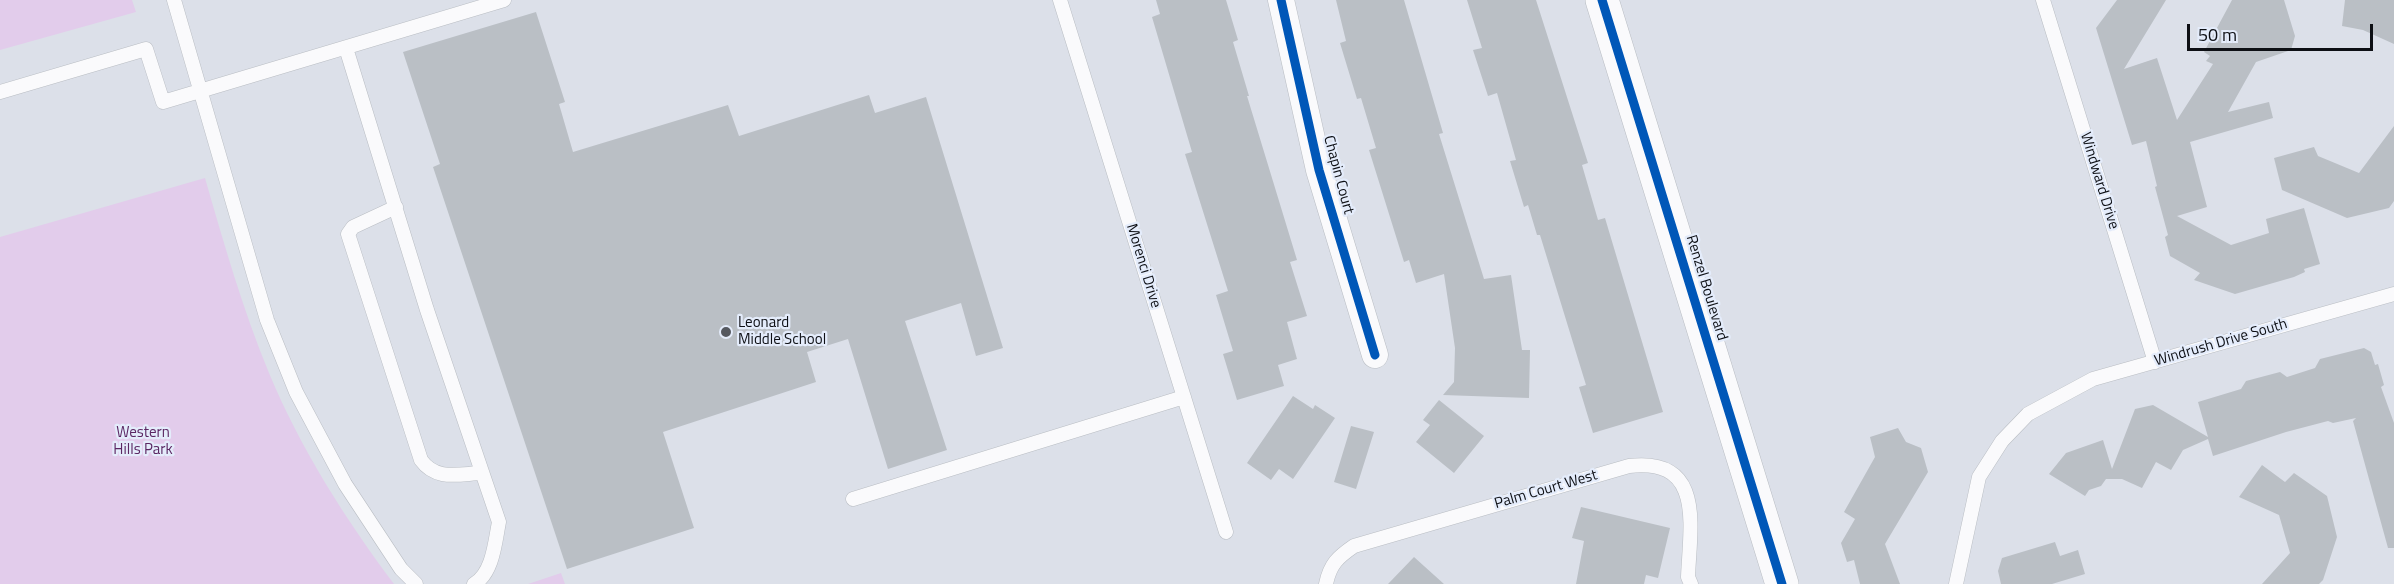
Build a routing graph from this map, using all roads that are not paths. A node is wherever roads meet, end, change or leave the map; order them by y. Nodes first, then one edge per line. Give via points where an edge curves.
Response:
1 (174, 0) edge
2 (504, 0) edge
3 (1060, 0) edge
4 (1281, 0) edge
5 (1602, 0) edge
6 (2043, 0) edge
7 (346, 48) junction
8 (0, 92) edge
9 (202, 92) junction
10 (396, 207) junction
11 (2394, 294) edge
12 (1375, 355) dead end
13 (2156, 362) junction
14 (1184, 397) junction
15 (482, 473) junction
16 (853, 499) dead end
17 (1226, 532) dead end
18 (416, 584) edge
19 (474, 584) edge
20 (1326, 584) edge
21 (1691, 584) edge
22 (1782, 584) edge
23 (1956, 584) edge

1 - 9 lane
2 - 7 lane
3 - 14 lane, Morenci Drive
4 - 12 street, Chapin Court via 1319,170
5 - 22 street, Renzel Boulevard
6 - 13 lane, Windward Drive
7 - 9 lane
7 - 10 lane
8 - 9 lane via 146,49 164,102
9 - 18 lane via 267,320 296,392 345,484 401,569
10 - 15 lane
10 - 15 lane via 353,227 348,234 417,448 427,469 439,476
11 - 13 lane, Windrush Drive South
13 - 23 lane, Windrush Drive South via 2093,380 2051,401 2028,414 2002,441 1979,477
14 - 16 lane
14 - 17 lane, Morenci Drive
15 - 19 lane via 499,522 493,555 480,581
20 - 21 lane, Palm Court West via 1337,558 1354,546 1650,463 1671,470 1684,488 1693,513 1688,577

